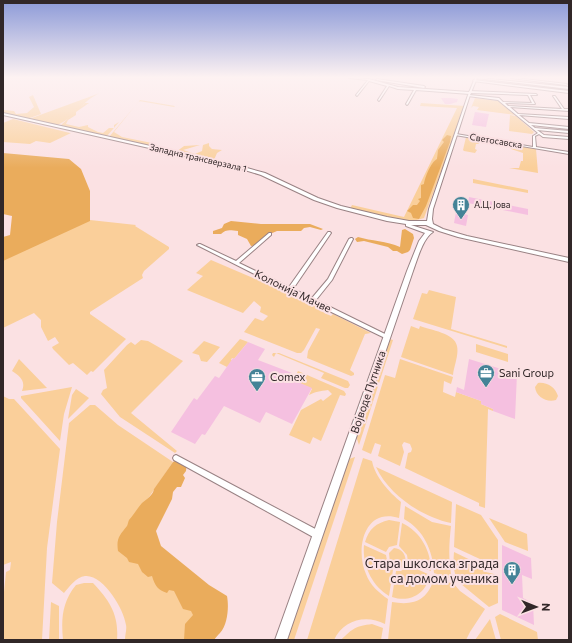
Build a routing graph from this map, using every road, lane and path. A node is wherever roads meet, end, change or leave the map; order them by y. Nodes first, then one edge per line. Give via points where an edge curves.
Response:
1 (465, 108) edge
2 (511, 108) edge
3 (536, 108) edge
4 (564, 110) joint
5 (569, 110) edge
6 (3, 114) edge
7 (518, 114) junction
8 (569, 118) edge
9 (529, 124) junction
10 (569, 128) edge
11 (535, 129) junction
12 (569, 132) edge
13 (539, 133) junction
14 (456, 135) junction
15 (569, 138) edge
16 (535, 148) junction
17 (569, 153) edge
18 (431, 209) junction
19 (419, 226) junction
20 (430, 229) junction
21 (329, 233) dead end
22 (270, 234) dead end
23 (351, 239) dead end
24 (199, 245) dead end
25 (418, 248) junction
26 (569, 260) edge
27 (238, 263) junction
28 (290, 290) junction
29 (313, 301) junction
30 (387, 337) junction
31 (176, 458) dead end
32 (318, 536) junction
33 (281, 640) edge

1 - 14 main road, Војводе Путника
2 - 7 street
3 - 4 street
4 - 5 street
6 - 19 main road, Западна трансверзала 1 via 239,167 263,174 339,207
7 - 8 street
7 - 9 street
9 - 10 street
9 - 11 street
11 - 12 street
11 - 13 street
13 - 15 street via 543,136
13 - 16 street, Светосавска via 534,136
14 - 16 street, Светосавска
14 - 18 main road, Војводе Путника
16 - 17 street, Светосавска
18 - 19 main road, Војводе Путника
18 - 20 main road, Војводе Путника
19 - 20 main road
19 - 20 main road
19 - 25 main road, Војводе Путника
20 - 25 main road, Војводе Путника
20 - 26 main road
21 - 28 street
22 - 27 street
23 - 29 street via 330,280
24 - 27 street, Колонија Мачве
25 - 30 main road, Војводе Путника
27 - 28 street, Колонија Мачве
28 - 29 street, Колонија Мачве
29 - 30 street, Колонија Мачве
30 - 32 main road, Војводе Путника
31 - 32 street
32 - 33 main road, Војводе Путника

